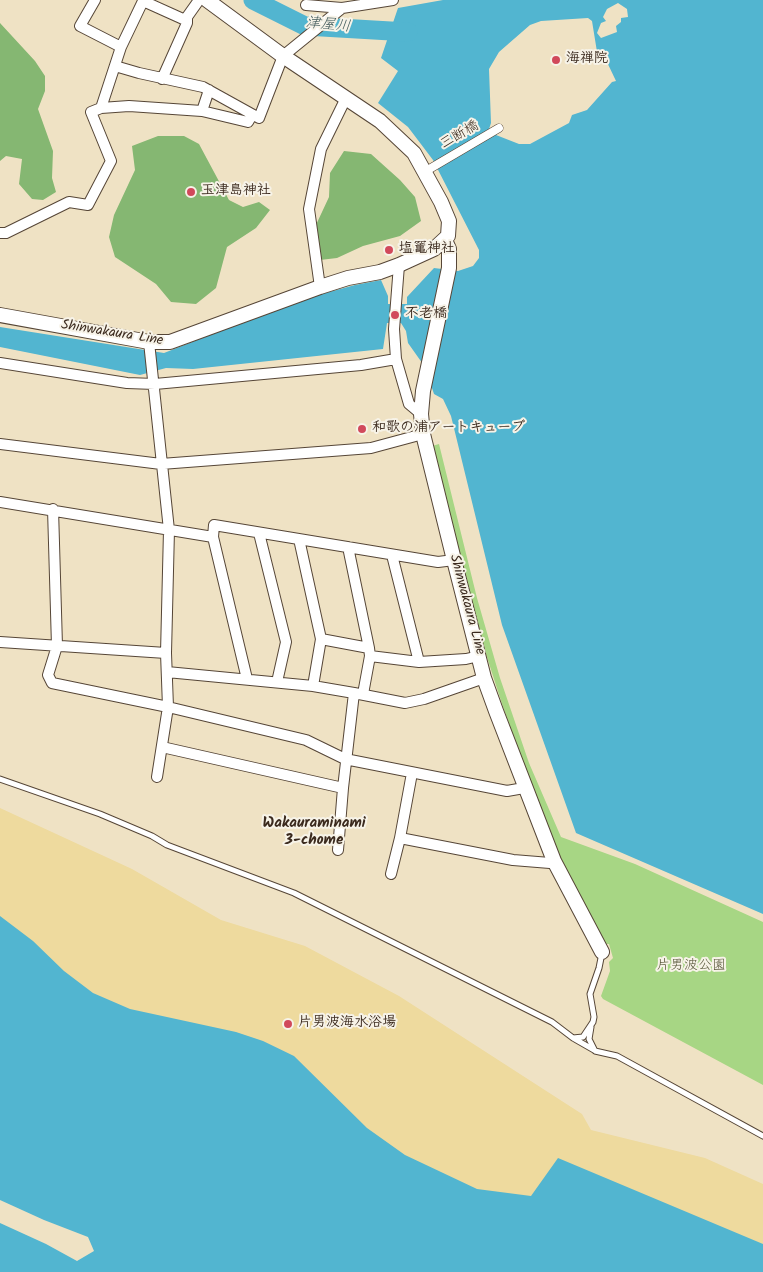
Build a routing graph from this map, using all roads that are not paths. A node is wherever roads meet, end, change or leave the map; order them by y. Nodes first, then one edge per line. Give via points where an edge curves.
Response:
1 (95, 0) edge
2 (143, 0) edge
3 (199, 0) edge
4 (207, 0) edge
5 (393, 0) edge
6 (305, 2) edge
7 (340, 11) junction
8 (187, 16) junction
9 (121, 47) junction
10 (283, 56) junction
11 (115, 66) junction
12 (162, 79) junction
13 (209, 90) junction
14 (346, 98) junction
15 (101, 108) junction
16 (202, 111) junction
17 (252, 115) junction
18 (499, 128) dead end
19 (429, 169) junction
20 (0, 233) edge
21 (445, 240) junction
22 (399, 265) junction
23 (320, 287) junction
24 (0, 315) edge
25 (149, 346) junction
26 (396, 359) junction
27 (0, 363) edge
28 (154, 381) junction
29 (421, 414) junction
30 (423, 434) junction
31 (0, 444) edge
32 (161, 464) junction
33 (0, 502) edge
34 (53, 509) junction
35 (169, 530) junction
36 (259, 533) junction
37 (213, 537) junction
38 (299, 539) junction
39 (348, 547) junction
40 (392, 555) junction
41 (454, 560) junction
42 (321, 639) junction
43 (0, 642) edge
44 (57, 646) junction
45 (369, 652) junction
46 (166, 653) junction
47 (479, 656) junction
48 (419, 662) junction
49 (167, 672) junction
50 (484, 678) junction
51 (247, 679) junction
52 (277, 682) junction
53 (313, 686) junction
54 (358, 693) junction
55 (168, 707) junction
56 (162, 747) junction
57 (345, 759) junction
58 (412, 773) junction
59 (156, 777) dead end
60 (0, 779) edge
61 (343, 788) junction
62 (524, 788) junction
63 (400, 838) junction
64 (338, 850) dead end
65 (554, 861) junction
66 (391, 874) dead end
67 (602, 952) joint
68 (590, 1027) junction
69 (573, 1038) junction
70 (595, 1051) junction
71 (763, 1136) edge

1 - 9 street via 80,26
2 - 8 street via 183,19
2 - 9 street
3 - 8 street
4 - 10 main road, Shinwakaura Line
5 - 7 street
6 - 7 street
7 - 10 street
8 - 12 street via 187,23
9 - 11 street
10 - 14 main road, Shinwakaura Line
10 - 17 street via 259,118
11 - 12 street
11 - 15 street
12 - 13 street
13 - 16 street
13 - 17 street
14 - 19 main road, Shinwakaura Line via 380,121
14 - 23 street via 321,149 309,209
15 - 16 street via 129,106
15 - 20 street via 91,112 111,161 88,205 69,202
16 - 17 street via 248,122
18 - 19 street, 三断橋
19 - 21 main road, Shinwakaura Line via 449,221 450,232
21 - 22 main road, Shinwakaura Line via 423,255
21 - 29 main road, Shinwakaura Line via 449,249 449,268
22 - 23 main road, Shinwakaura Line
22 - 26 street via 394,329
23 - 25 main road, Shinwakaura Line via 170,342
24 - 25 main road, Shinwakaura Line
25 - 28 street
26 - 28 street via 361,365
26 - 29 street via 409,404
27 - 28 street via 127,383
28 - 32 street
29 - 30 main road, Shinwakaura Line
30 - 32 street via 372,448
30 - 41 main road, Shinwakaura Line
31 - 32 street
32 - 35 street
33 - 34 street
34 - 35 street
34 - 44 street
35 - 37 street
35 - 46 street
36 - 37 street via 214,525
36 - 38 street
36 - 52 street via 286,642
37 - 51 street
38 - 39 street
38 - 42 street
39 - 40 street
39 - 45 street
40 - 41 street via 438,562
40 - 48 street
41 - 47 main road, Shinwakaura Line
42 - 45 street
42 - 53 street
43 - 44 street
44 - 46 street
44 - 55 street via 48,675 52,683
45 - 48 street
45 - 54 street
46 - 49 street
47 - 48 street
47 - 50 main road, Shinwakaura Line
49 - 51 street
49 - 55 street
50 - 54 street via 424,699 405,702
50 - 62 main road, Shinwakaura Line
51 - 52 street
52 - 53 street
53 - 54 street
54 - 57 street
55 - 56 street
55 - 57 street via 306,740
56 - 59 street
56 - 61 street
57 - 58 street
57 - 61 street
58 - 62 street via 507,791
58 - 63 street
60 - 69 lane via 100,814 167,845 294,893 552,1022
61 - 64 street
62 - 65 main road, Shinwakaura Line
63 - 65 street via 513,860
63 - 66 street
65 - 67 main road, Shinwakaura Line
67 - 68 lane via 590,994 594,1017
68 - 69 lane via 583,1037
68 - 70 lane via 588,1039
69 - 70 lane
70 - 71 lane via 617,1056

